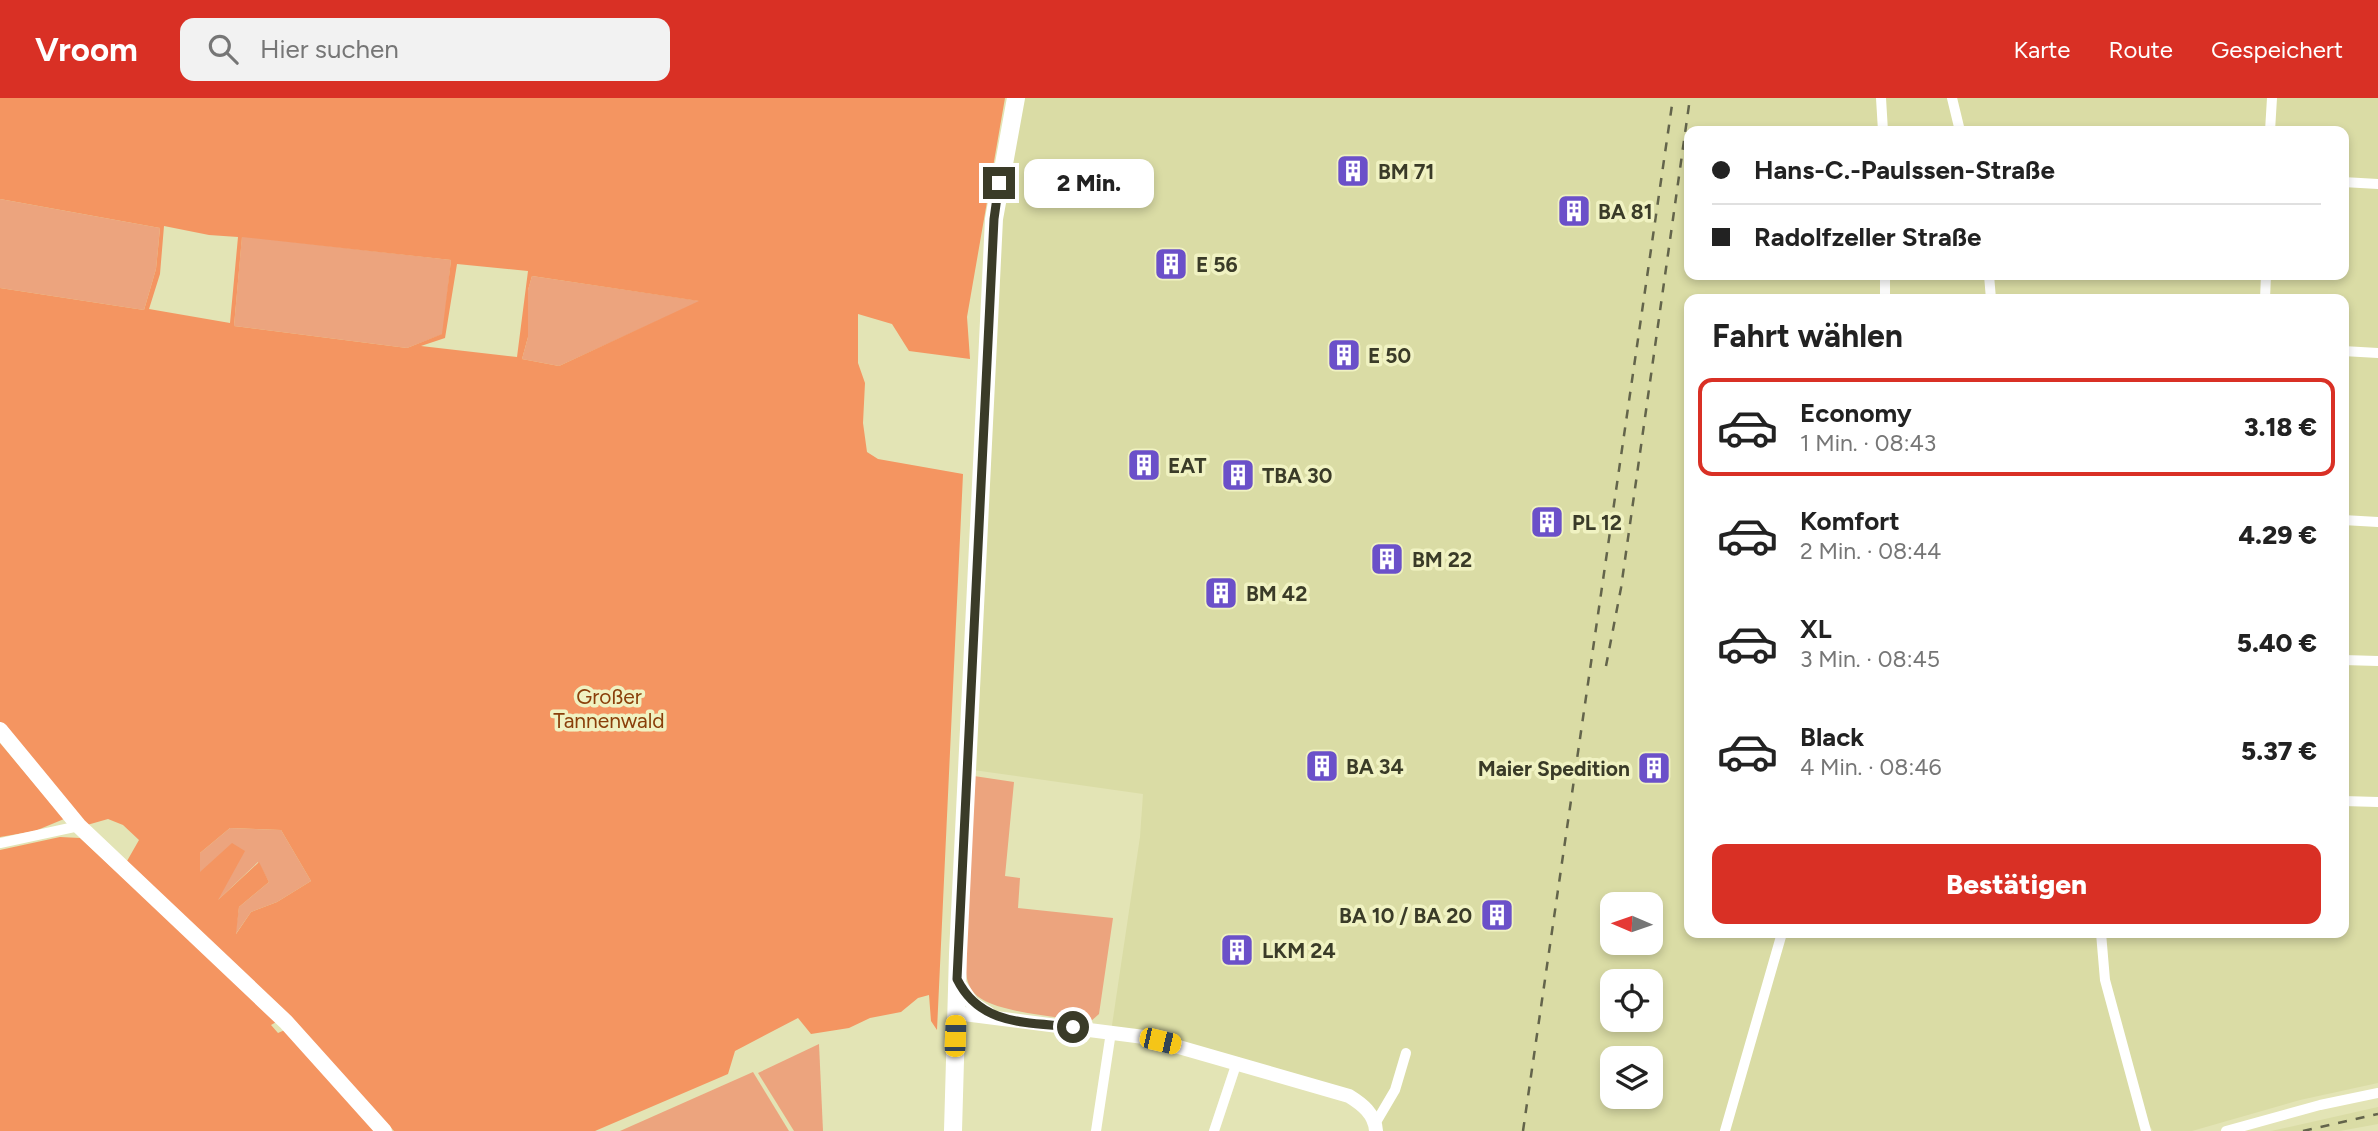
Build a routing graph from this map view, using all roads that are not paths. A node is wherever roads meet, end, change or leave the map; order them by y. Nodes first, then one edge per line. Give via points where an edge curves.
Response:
1 (1016, 98) edge
2 (1881, 98) edge
3 (1952, 98) edge
4 (2272, 98) edge
5 (1883, 126) edge
6 (1959, 126) edge
7 (2270, 126) edge
8 (2349, 182) edge
9 (2378, 184) edge
10 (2349, 351) edge
11 (2378, 353) edge
12 (2349, 520) edge
13 (2378, 522) edge
14 (2349, 660) edge
15 (2378, 661) edge
16 (0, 730) edge
17 (2349, 801) edge
18 (2378, 802) edge
19 (79, 826) junction
20 (0, 843) edge
21 (1781, 938) edge
22 (2101, 938) edge
23 (957, 979) junction
24 (956, 1013) junction
25 (993, 1017) junction
26 (1111, 1032) junction
27 (1406, 1053) dead end
28 (1237, 1062) junction
29 (2378, 1093) edge
30 (1376, 1128) edge
31 (384, 1131) edge
32 (953, 1131) edge
33 (1096, 1131) edge
34 (1214, 1131) edge
35 (1725, 1131) edge
36 (2146, 1131) edge
37 (2226, 1131) edge

1 - 23 main road via 994,219
2 - 5 street
3 - 6 street
4 - 7 street
8 - 9 street
10 - 11 street
12 - 13 street
14 - 15 street
16 - 19 main road
17 - 18 street
19 - 20 street
19 - 31 main road via 286,1022
21 - 35 street
22 - 36 street via 2105,980
23 - 24 main road
23 - 25 street via 972,1003
24 - 25 street
24 - 32 main road
25 - 26 street
26 - 28 street
26 - 33 street
27 - 30 street via 1395,1090
28 - 30 street via 1349,1096 1365,1107
28 - 34 street
29 - 37 street

